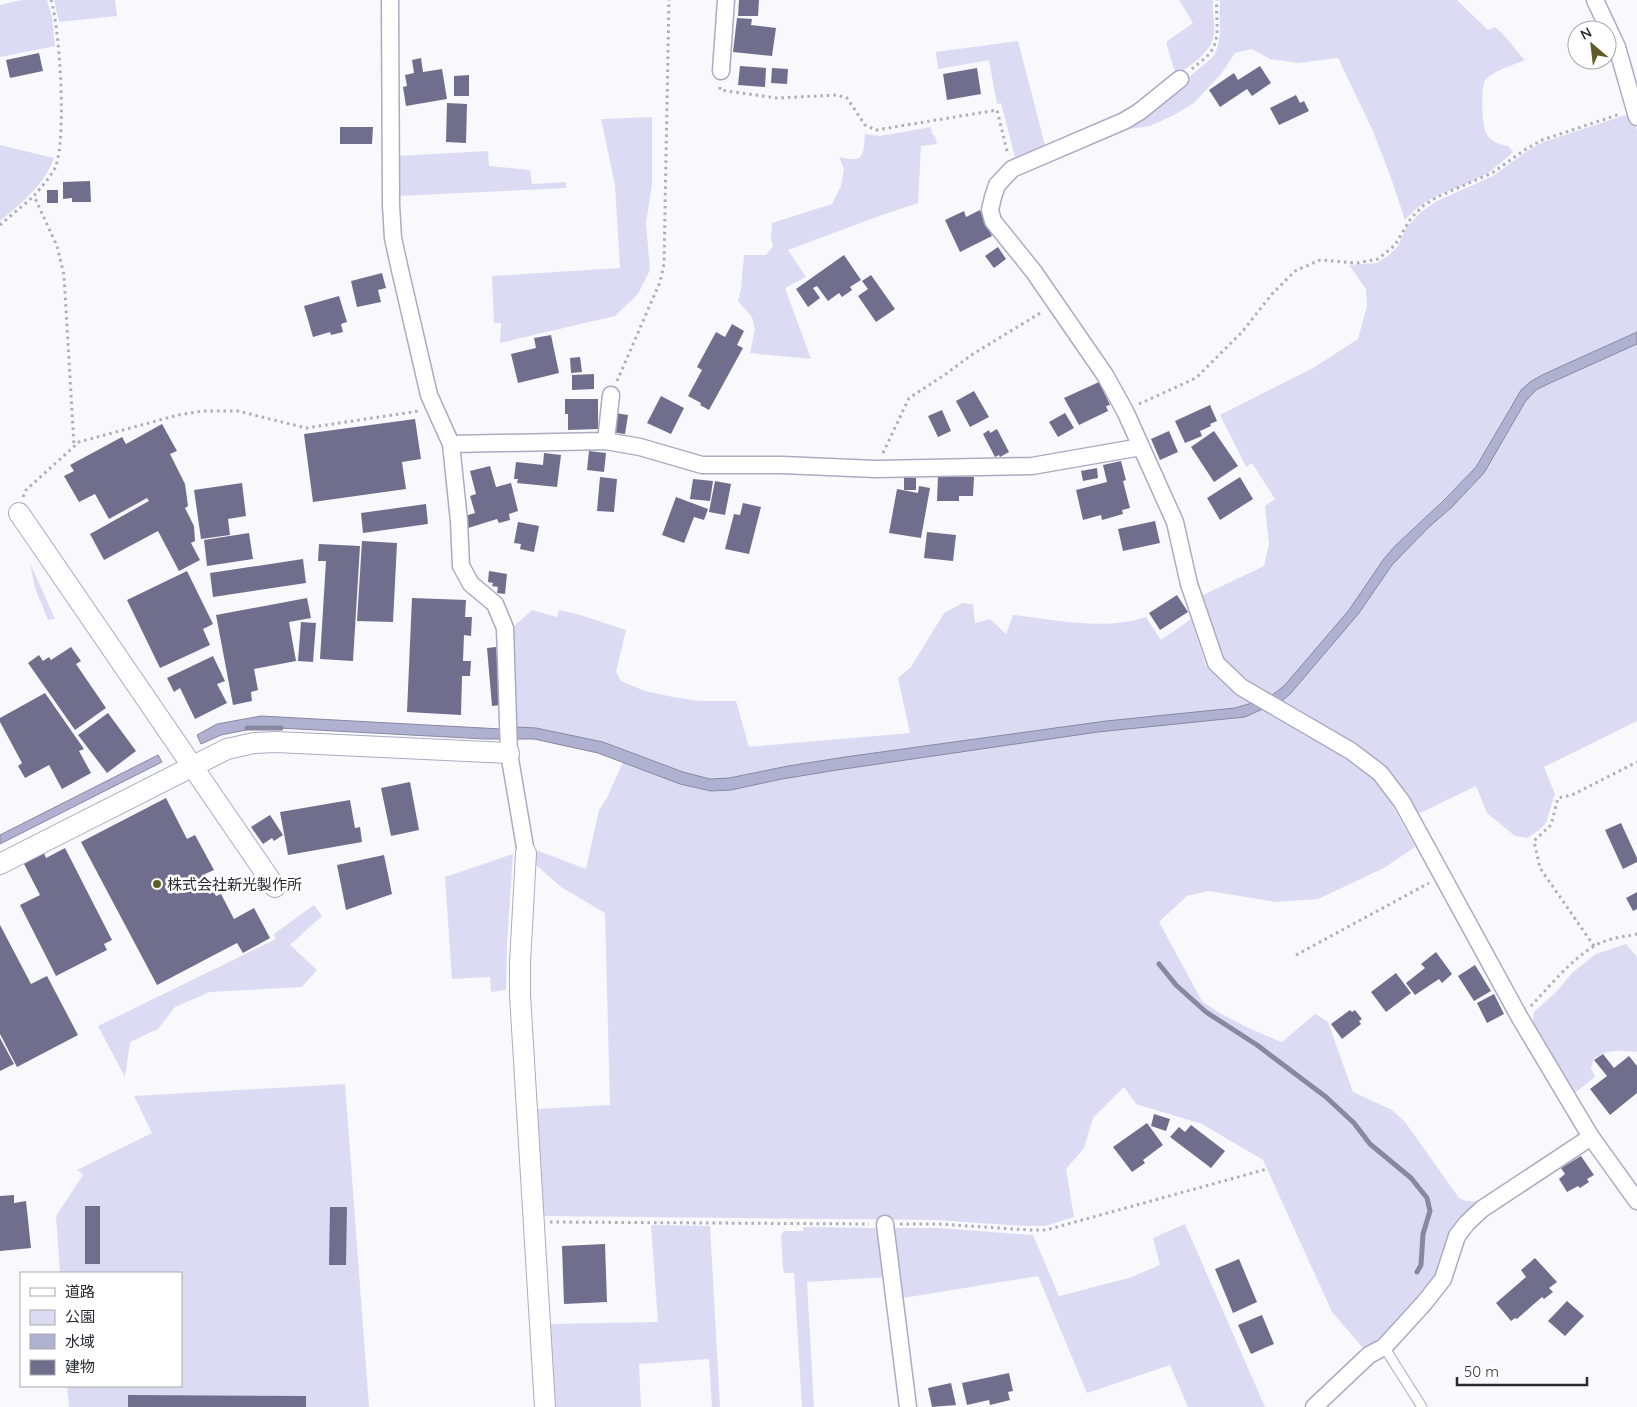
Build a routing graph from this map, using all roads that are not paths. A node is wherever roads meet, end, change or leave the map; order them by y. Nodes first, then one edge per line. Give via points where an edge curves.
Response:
1 (390, 0) edge
2 (726, 0) edge
3 (1595, 0) edge
4 (721, 72) road end
5 (1180, 79) road end
6 (1636, 113) edge
7 (611, 395) road end
8 (606, 441) junction
9 (451, 444) junction
10 (1141, 446) junction
11 (19, 513) road end
12 (509, 753) junction
13 (192, 766) junction
14 (526, 853) joint
15 (0, 864) edge
16 (275, 887) dead end
17 (1591, 1137) junction
18 (1637, 1201) edge
19 (885, 1224) road end
20 (1384, 1347) junction
21 (545, 1407) edge
22 (908, 1407) edge
23 (1314, 1407) edge
24 (1422, 1407) edge

1 - 9 street via 393,238 427,386
2 - 4 street
3 - 6 street via 1616,47
5 - 10 street via 1124,121 1012,169 997,185 990,210 993,222 1034,272 1105,375
7 - 8 street
8 - 9 street
8 - 10 street via 702,465 876,469 1032,466
9 - 12 street via 460,566 471,584 495,604 505,628
10 - 17 street via 1174,522 1189,584 1216,663 1241,686 1351,751 1380,772 1402,802 1520,1018
11 - 13 street
12 - 13 street via 276,742 227,749
12 - 14 street
13 - 15 street
13 - 16 street
14 - 21 street via 520,995
17 - 18 street
17 - 20 street via 1482,1209 1467,1223 1457,1236 1443,1278
19 - 22 street
20 - 23 street via 1369,1355
20 - 24 lane

